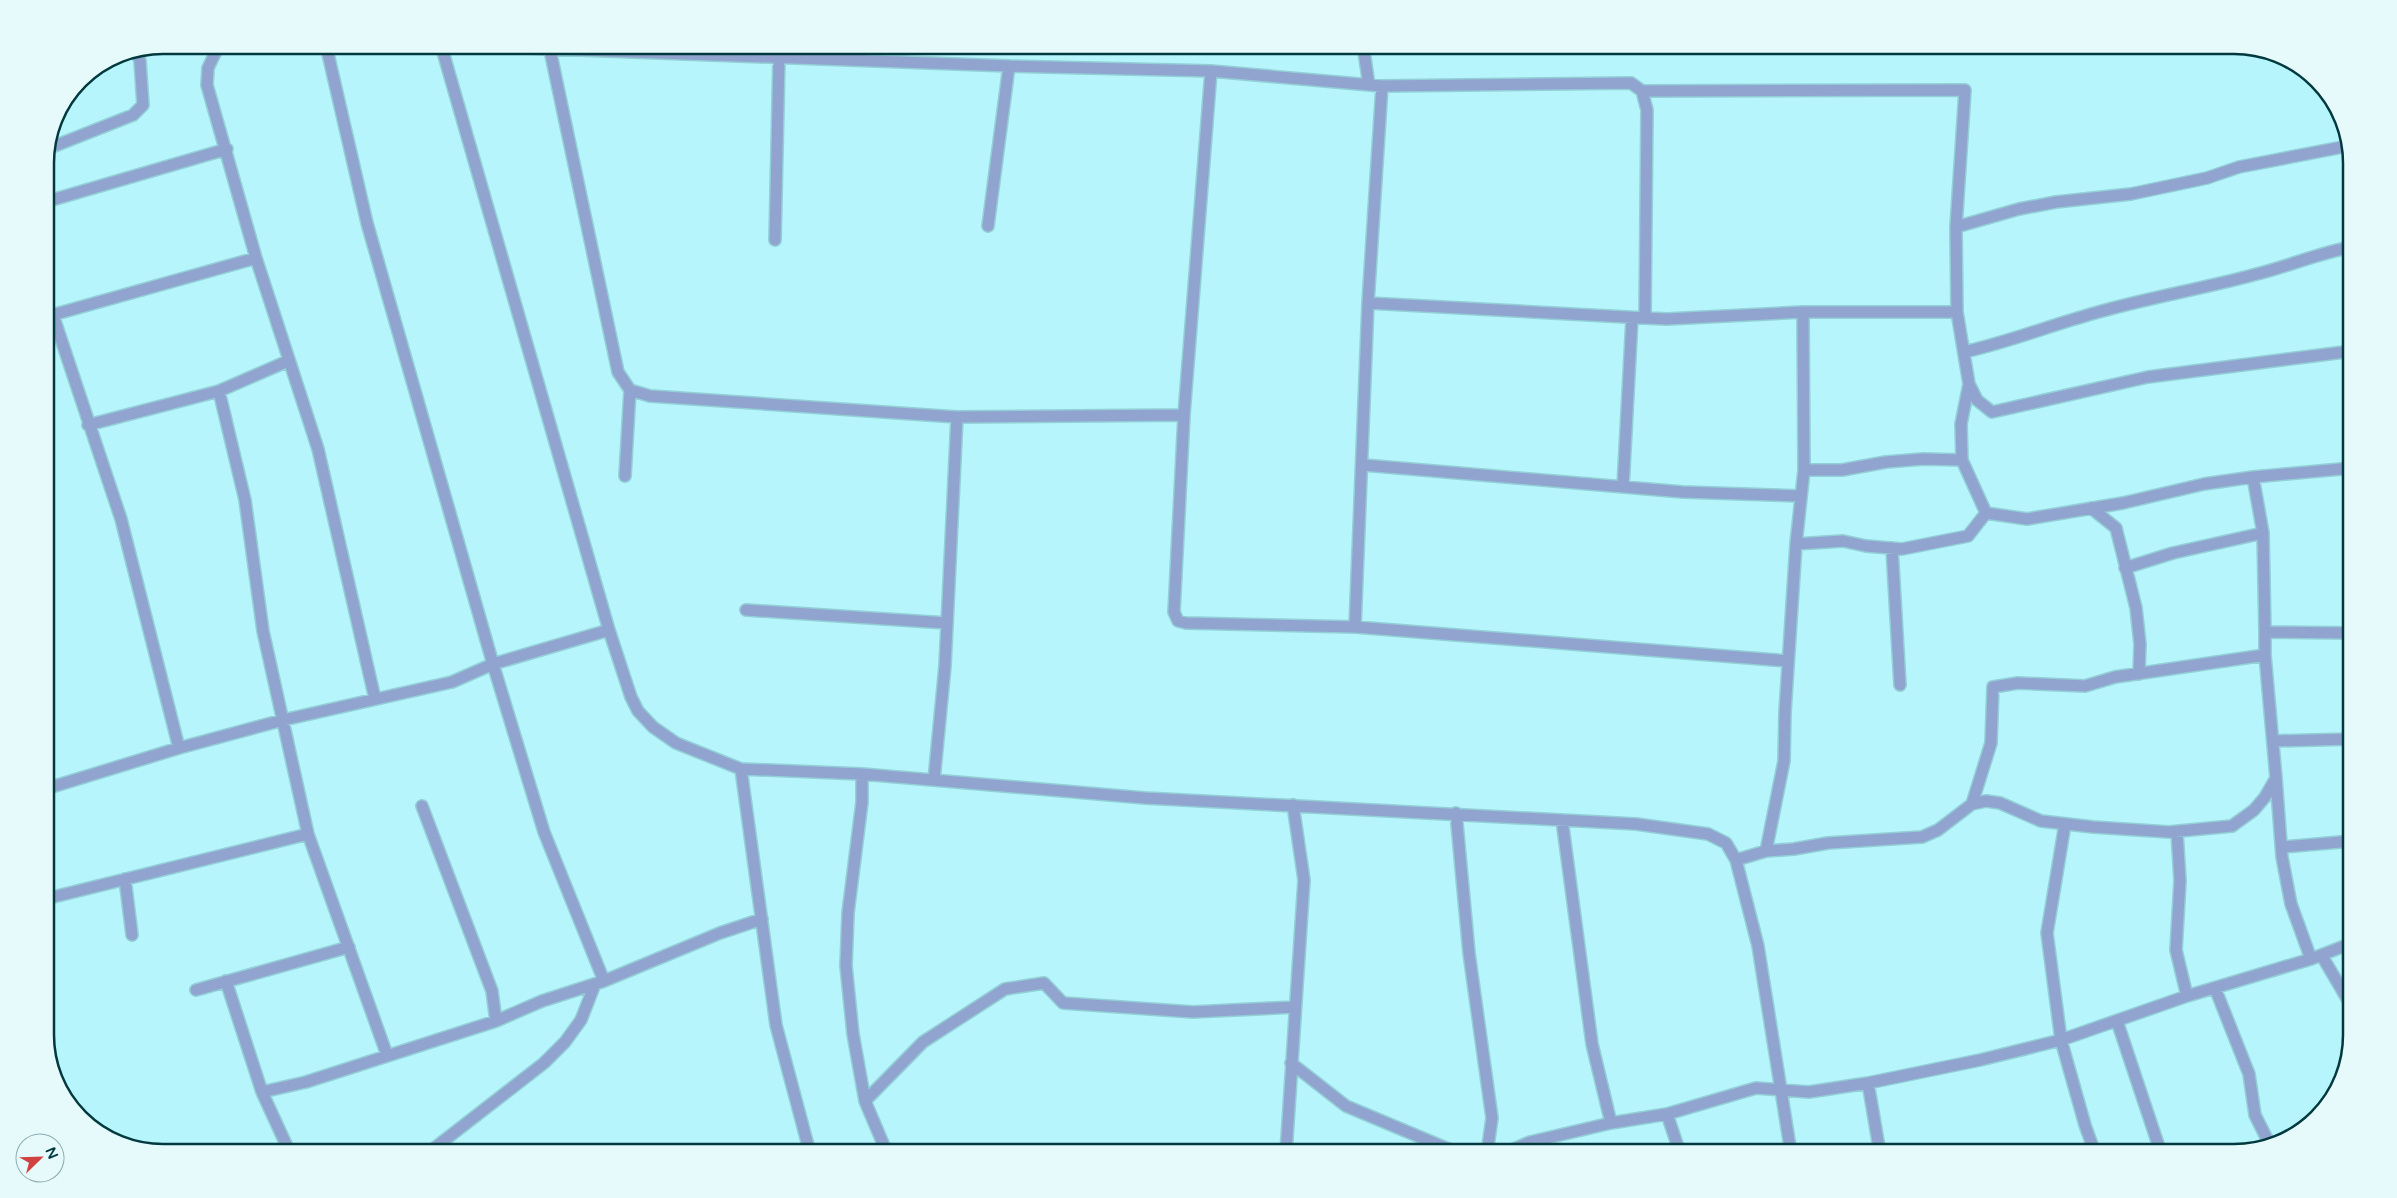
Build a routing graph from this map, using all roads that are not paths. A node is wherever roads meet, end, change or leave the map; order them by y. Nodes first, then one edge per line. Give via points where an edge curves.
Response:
1 (215, 54) edge
2 (328, 54) edge
3 (444, 54) edge
4 (551, 54) edge
5 (669, 54) edge
6 (1364, 54) edge
7 (138, 57) edge
8 (758, 57) joint
9 (779, 58) junction
10 (1009, 66) junction
11 (1211, 71) junction
12 (1369, 85) junction
13 (1382, 86) junction
14 (1642, 91) junction
15 (55, 146) edge
16 (2342, 147) edge
17 (227, 149) junction
18 (54, 199) edge
19 (988, 226) dead end
20 (1956, 227) junction
21 (775, 240) dead end
22 (2343, 249) edge
23 (256, 258) junction
24 (1368, 303) junction
25 (1803, 312) junction
26 (1957, 312) junction
27 (54, 315) edge
28 (1632, 318) junction
29 (1645, 318) junction
30 (54, 330) edge
31 (1964, 352) junction
32 (2343, 352) edge
33 (288, 361) junction
34 (1969, 384) junction
35 (630, 390) junction
36 (219, 391) junction
37 (1184, 415) junction
38 (957, 417) junction
39 (88, 425) junction
40 (1962, 460) junction
41 (1363, 465) junction
42 (2343, 469) edge
43 (1804, 470) junction
44 (625, 476) dead end
45 (2252, 477) junction
46 (1623, 486) junction
47 (1801, 496) junction
48 (2091, 508) junction
49 (1986, 513) junction
50 (2263, 533) junction
51 (1796, 544) junction
52 (1892, 548) junction
53 (2125, 568) junction
54 (746, 610) dead end
55 (947, 623) junction
56 (1355, 627) junction
57 (609, 630) junction
58 (2265, 632) junction
59 (2343, 633) edge
60 (2265, 655) junction
61 (1788, 661) junction
62 (493, 664) junction
63 (2139, 674) junction
64 (1900, 685) dead end
65 (376, 699) junction
66 (283, 720) junction
67 (2343, 739) edge
68 (2273, 741) junction
69 (179, 748) junction
70 (741, 769) junction
71 (862, 774) junction
72 (2276, 778) junction
73 (934, 780) junction
74 (54, 786) edge
75 (1972, 804) junction
76 (1292, 805) junction
77 (422, 806) dead end
78 (1456, 813) junction
79 (1562, 820) junction
80 (2065, 824) junction
81 (2176, 832) junction
82 (308, 834) junction
83 (2343, 842) edge
84 (2283, 847) junction
85 (1766, 851) junction
86 (1736, 860) junction
87 (126, 879) junction
88 (54, 897) edge
89 (762, 919) junction
90 (132, 935) dead end
91 (349, 947) junction
92 (2343, 948) edge
93 (2317, 958) junction
94 (226, 981) junction
95 (599, 982) junction
96 (2214, 988) junction
97 (196, 990) dead end
98 (2343, 994) edge
99 (2188, 996) junction
100 (1295, 1006) junction
101 (2117, 1020) junction
102 (496, 1021) junction
103 (2061, 1040) junction
104 (387, 1056) junction
105 (1291, 1063) junction
106 (1868, 1083) junction
107 (1780, 1090) junction
108 (262, 1092) junction
109 (865, 1101) junction
110 (1667, 1114) junction
111 (1611, 1123) junction
112 (2267, 1139) edge
113 (286, 1144) edge
114 (440, 1144) edge
115 (808, 1144) edge
116 (883, 1144) edge
117 (1286, 1144) edge
118 (1437, 1144) edge
119 (1488, 1144) edge
120 (1525, 1144) edge
121 (1677, 1144) edge
122 (1789, 1144) edge
123 (1878, 1144) edge
124 (2091, 1144) edge
125 (2158, 1144) edge

1 - 17 street via 208,68 207,85
2 - 62 street via 367,223
3 - 57 street
4 - 35 street via 618,372
5 - 8 street
6 - 12 street
7 - 15 street via 143,105 132,115
8 - 9 street
9 - 10 street
9 - 21 street
10 - 11 street
10 - 19 street
11 - 12 street
11 - 37 street
12 - 13 street
13 - 14 street via 1631,83
13 - 24 street
14 - 20 street via 1965,90
14 - 29 street via 1647,110
16 - 20 street via 2239,167 2206,178 2131,194 2019,209
17 - 18 street
17 - 23 street
20 - 26 street
22 - 31 street via 2254,275 2145,299
23 - 27 street
23 - 33 street
24 - 28 street
24 - 41 street
25 - 26 street
25 - 29 street
25 - 43 street
26 - 31 street
28 - 29 street
28 - 46 street
30 - 39 street
31 - 34 street
32 - 34 street via 2148,377 1992,412 1976,400
33 - 36 street
33 - 65 street via 318,449
34 - 40 street via 1961,424
35 - 38 street via 650,396
35 - 44 street
36 - 39 street
36 - 66 street via 244,500 263,631
37 - 38 street
37 - 56 street via 1174,612 1178,621
38 - 55 street
39 - 69 street via 121,519
40 - 43 street via 1923,459 1842,470
40 - 49 street
41 - 46 street
41 - 56 street
42 - 45 street
43 - 47 street
45 - 48 street
45 - 50 street
46 - 47 street via 1683,492
47 - 51 street
48 - 49 street via 2027,519
48 - 53 street via 2116,528
49 - 52 street via 1968,536 1902,549
50 - 53 street
50 - 58 street
51 - 52 street via 1843,541
51 - 61 street
52 - 64 street
53 - 63 street via 2136,608
54 - 55 street
55 - 73 street
56 - 61 street
57 - 62 street
57 - 70 street via 631,697 638,711 653,727 676,743
58 - 59 street
58 - 60 street
60 - 63 street
60 - 68 street
61 - 85 street via 1784,761
62 - 65 street via 452,682
62 - 95 street via 544,832
63 - 75 street via 2085,686 2018,683 1993,686 1991,743
65 - 66 street
66 - 69 street
66 - 82 street
67 - 68 street
68 - 72 street
69 - 74 street
70 - 71 street
70 - 89 street
71 - 73 street
71 - 109 street via 846,966 853,1034
72 - 81 street via 2254,810 2232,826
72 - 84 street
73 - 76 street via 1145,798
75 - 80 street via 2000,803 2041,821
75 - 85 street via 1938,830 1922,837
76 - 78 street
76 - 100 street via 1304,880
77 - 102 street via 492,991
78 - 79 street
78 - 119 street via 1469,953 1492,1118
79 - 86 street via 1636,824 1708,834 1726,843
79 - 111 street via 1592,1044
80 - 81 street
80 - 103 street via 2047,933
81 - 99 street via 2180,881 2176,950
82 - 87 street
82 - 91 street
83 - 84 street
84 - 93 street via 2291,904
85 - 86 street
86 - 107 street via 1758,946
87 - 88 street
87 - 90 street
89 - 95 street via 720,932
89 - 115 street via 776,1025
91 - 94 street
91 - 104 street
92 - 93 street
93 - 96 street
93 - 98 street
94 - 97 street
94 - 108 street
95 - 102 street
95 - 114 street via 581,1020 565,1042 544,1063
96 - 99 street
96 - 112 street via 2249,1074 2256,1114
99 - 101 street
100 - 105 street
100 - 109 street via 1193,1012 1063,1003 1044,983 1005,989 922,1042
101 - 103 street
101 - 125 street
102 - 104 street
103 - 106 street
103 - 124 street
104 - 108 street via 306,1082
105 - 117 street
105 - 118 street via 1346,1106
106 - 107 street via 1809,1092
106 - 123 street
107 - 110 street via 1756,1088
107 - 122 street
108 - 113 street
109 - 116 street
110 - 111 street
110 - 121 street
111 - 120 street

